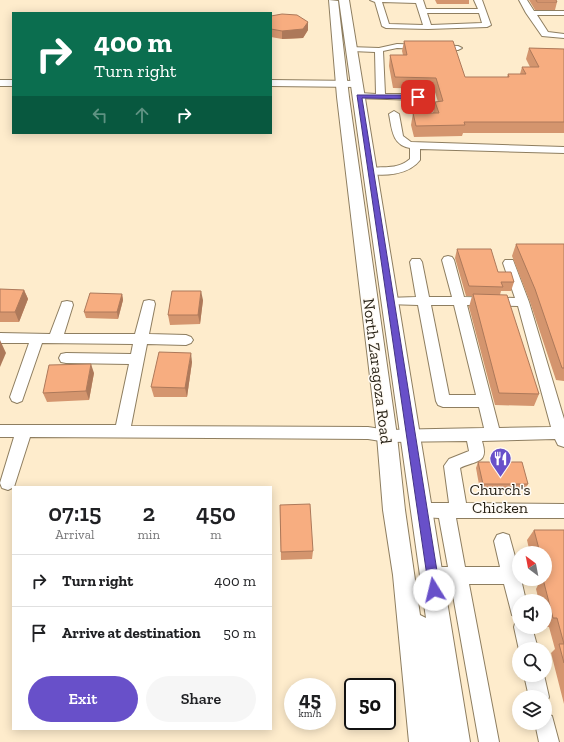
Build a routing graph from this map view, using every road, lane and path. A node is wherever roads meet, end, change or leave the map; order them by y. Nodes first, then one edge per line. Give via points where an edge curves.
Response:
1 (332, 0) edge
2 (344, 0) edge
3 (374, 0) edge
4 (378, 0) edge
5 (406, 0) edge
6 (419, 0) edge
7 (478, 0) edge
8 (523, 0) edge
9 (423, 11) junction
10 (482, 11) junction
11 (564, 13) edge
12 (532, 16) junction
13 (564, 19) edge
14 (428, 27) junction
15 (336, 32) junction
16 (564, 36) edge
17 (458, 48) dead end
18 (352, 49) junction
19 (379, 50) junction
20 (0, 83) edge
21 (12, 83) edge
22 (272, 83) edge
23 (343, 83) junction
24 (358, 90) junction
25 (381, 96) junction
26 (418, 97) dead end
27 (394, 114) dead end
28 (415, 146) junction
29 (564, 150) edge
30 (370, 171) junction
31 (358, 205) junction
32 (378, 226) junction
33 (448, 260) dead end
34 (416, 262) dead end
35 (508, 263) dead end
36 (391, 301) junction
37 (459, 301) junction
38 (423, 302) junction
39 (523, 302) junction
40 (149, 304) dead end
41 (67, 305) dead end
42 (0, 338) edge
43 (38, 338) junction
44 (55, 339) junction
45 (141, 339) junction
46 (186, 340) dead end
47 (66, 358) dead end
48 (137, 359) junction
49 (17, 397) dead end
50 (484, 401) junction
51 (0, 431) edge
52 (24, 432) junction
53 (122, 432) junction
54 (473, 434) junction
55 (493, 434) junction
56 (411, 435) junction
57 (387, 436) junction
58 (563, 437) edge
59 (8, 483) dead end
60 (422, 510) junction
61 (453, 511) junction
62 (564, 511) edge
63 (503, 541) dead end
64 (511, 574) junction
65 (459, 575) junction
66 (432, 576) junction
67 (516, 594) edge
68 (408, 607) junction
69 (546, 730) edge
70 (422, 742) edge
71 (438, 742) edge
72 (457, 742) edge
73 (489, 742) edge
74 (549, 742) edge

1 - 15 main road, North Zaragoza Road
2 - 18 main road, North Zaragoza Road
3 - 4 street
4 - 5 street
4 - 14 street via 386,26
5 - 6 street
6 - 9 street
7 - 10 street
8 - 12 street
9 - 10 street
9 - 14 street
10 - 14 street via 487,25
11 - 12 street
12 - 13 street
12 - 16 street via 545,34
15 - 18 main road via 342,35 345,47
15 - 23 main road, North Zaragoza Road
17 - 19 street via 397,46
18 - 19 street
18 - 24 main road, North Zaragoza Road
19 - 25 street
20 - 21 street
22 - 23 street
23 - 24 street
23 - 31 main road, North Zaragoza Road
24 - 25 street
24 - 30 main road, North Zaragoza Road
25 - 26 street
27 - 28 street via 399,138 406,145
28 - 29 street
28 - 30 street via 415,160 411,164 397,170
30 - 32 main road, North Zaragoza Road
31 - 32 main road
31 - 57 main road, North Zaragoza Road
32 - 36 main road, North Zaragoza Road
33 - 37 street
34 - 38 street
35 - 39 street
36 - 38 street
36 - 56 main road, North Zaragoza Road
37 - 38 street
37 - 39 street
37 - 50 street
38 - 50 street via 443,401
39 - 58 street
40 - 45 street
41 - 44 street
42 - 43 street
43 - 44 street
43 - 49 street
44 - 45 street
45 - 46 street
45 - 48 street
47 - 48 street
48 - 53 street
50 - 55 street
51 - 52 street
52 - 53 street
52 - 59 street
53 - 57 street via 368,433
54 - 55 street
54 - 56 street
54 - 61 street via 477,454 452,466
55 - 58 street
56 - 57 street
56 - 60 main road, North Zaragoza Road
57 - 68 main road, North Zaragoza Road via 394,510
60 - 61 street
60 - 66 main road, North Zaragoza Road
61 - 62 street
61 - 65 street
63 - 64 street
64 - 65 street
64 - 67 street
65 - 66 street
65 - 73 street
66 - 72 main road, North Zaragoza Road
68 - 70 main road, North Zaragoza Road
68 - 71 main road via 422,632
69 - 74 street

